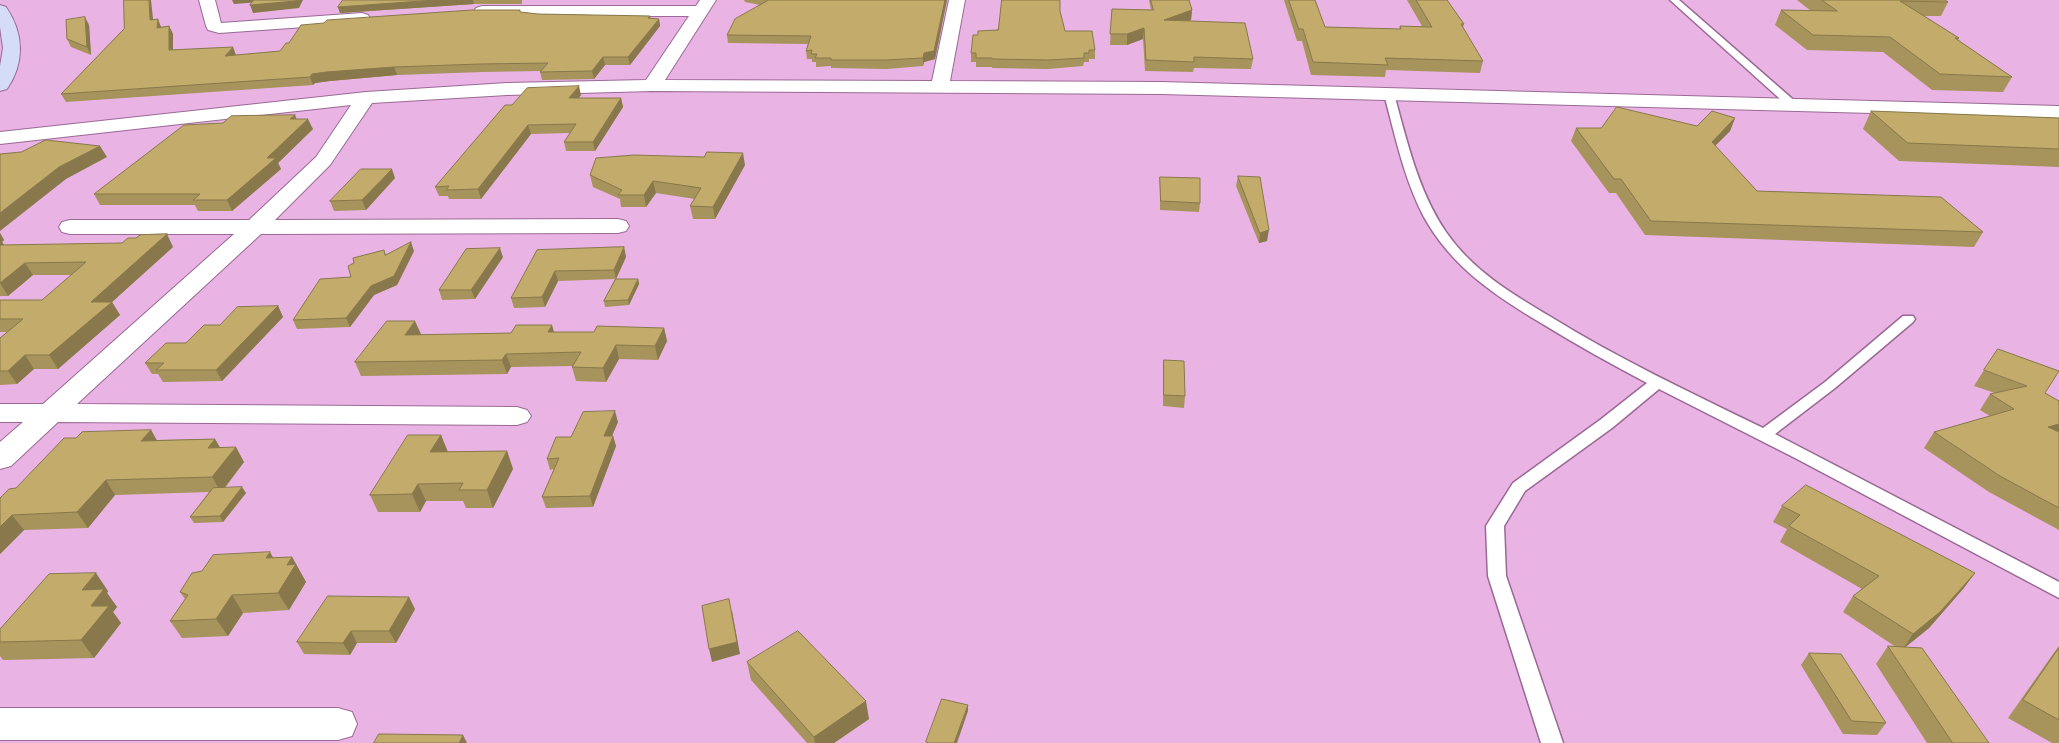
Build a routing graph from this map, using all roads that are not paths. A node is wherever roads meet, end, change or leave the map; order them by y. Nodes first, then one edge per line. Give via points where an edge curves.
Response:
1 (207, 0) edge
2 (957, 0) edge
3 (1674, 0) edge
4 (705, 5) edge
5 (0, 10) edge
6 (467, 11) edge
7 (373, 18) edge
8 (0, 85) edge
9 (652, 85) junction
10 (940, 87) junction
11 (1389, 94) junction
12 (366, 98) junction
13 (1793, 105) junction
14 (2059, 112) edge
15 (0, 138) edge
16 (257, 226) junction
17 (618, 226) dead end
18 (70, 227) dead end
19 (1908, 319) dead end
20 (1656, 383) junction
21 (0, 413) edge
22 (49, 414) junction
23 (517, 416) dead end
24 (1764, 435) junction
25 (0, 459) edge
26 (2059, 590) edge
27 (0, 724) edge
28 (338, 724) dead end
29 (1552, 743) edge

1 - 7 street via 214,26 219,28
2 - 10 street
3 - 13 lane
4 - 6 street
4 - 9 street
5 - 8 street via 13,46 11,60
9 - 10 street
9 - 12 street via 507,89
10 - 11 street
11 - 13 street
11 - 20 lane via 1407,158 1430,219 1453,250 1486,282 1565,333
12 - 15 street
12 - 16 street via 323,161
13 - 14 street
16 - 17 street
16 - 18 street
16 - 22 street
19 - 24 lane
20 - 24 lane
20 - 29 lane via 1519,487 1495,526 1497,576
21 - 22 street
22 - 23 street
22 - 25 street
24 - 26 lane
27 - 28 street

